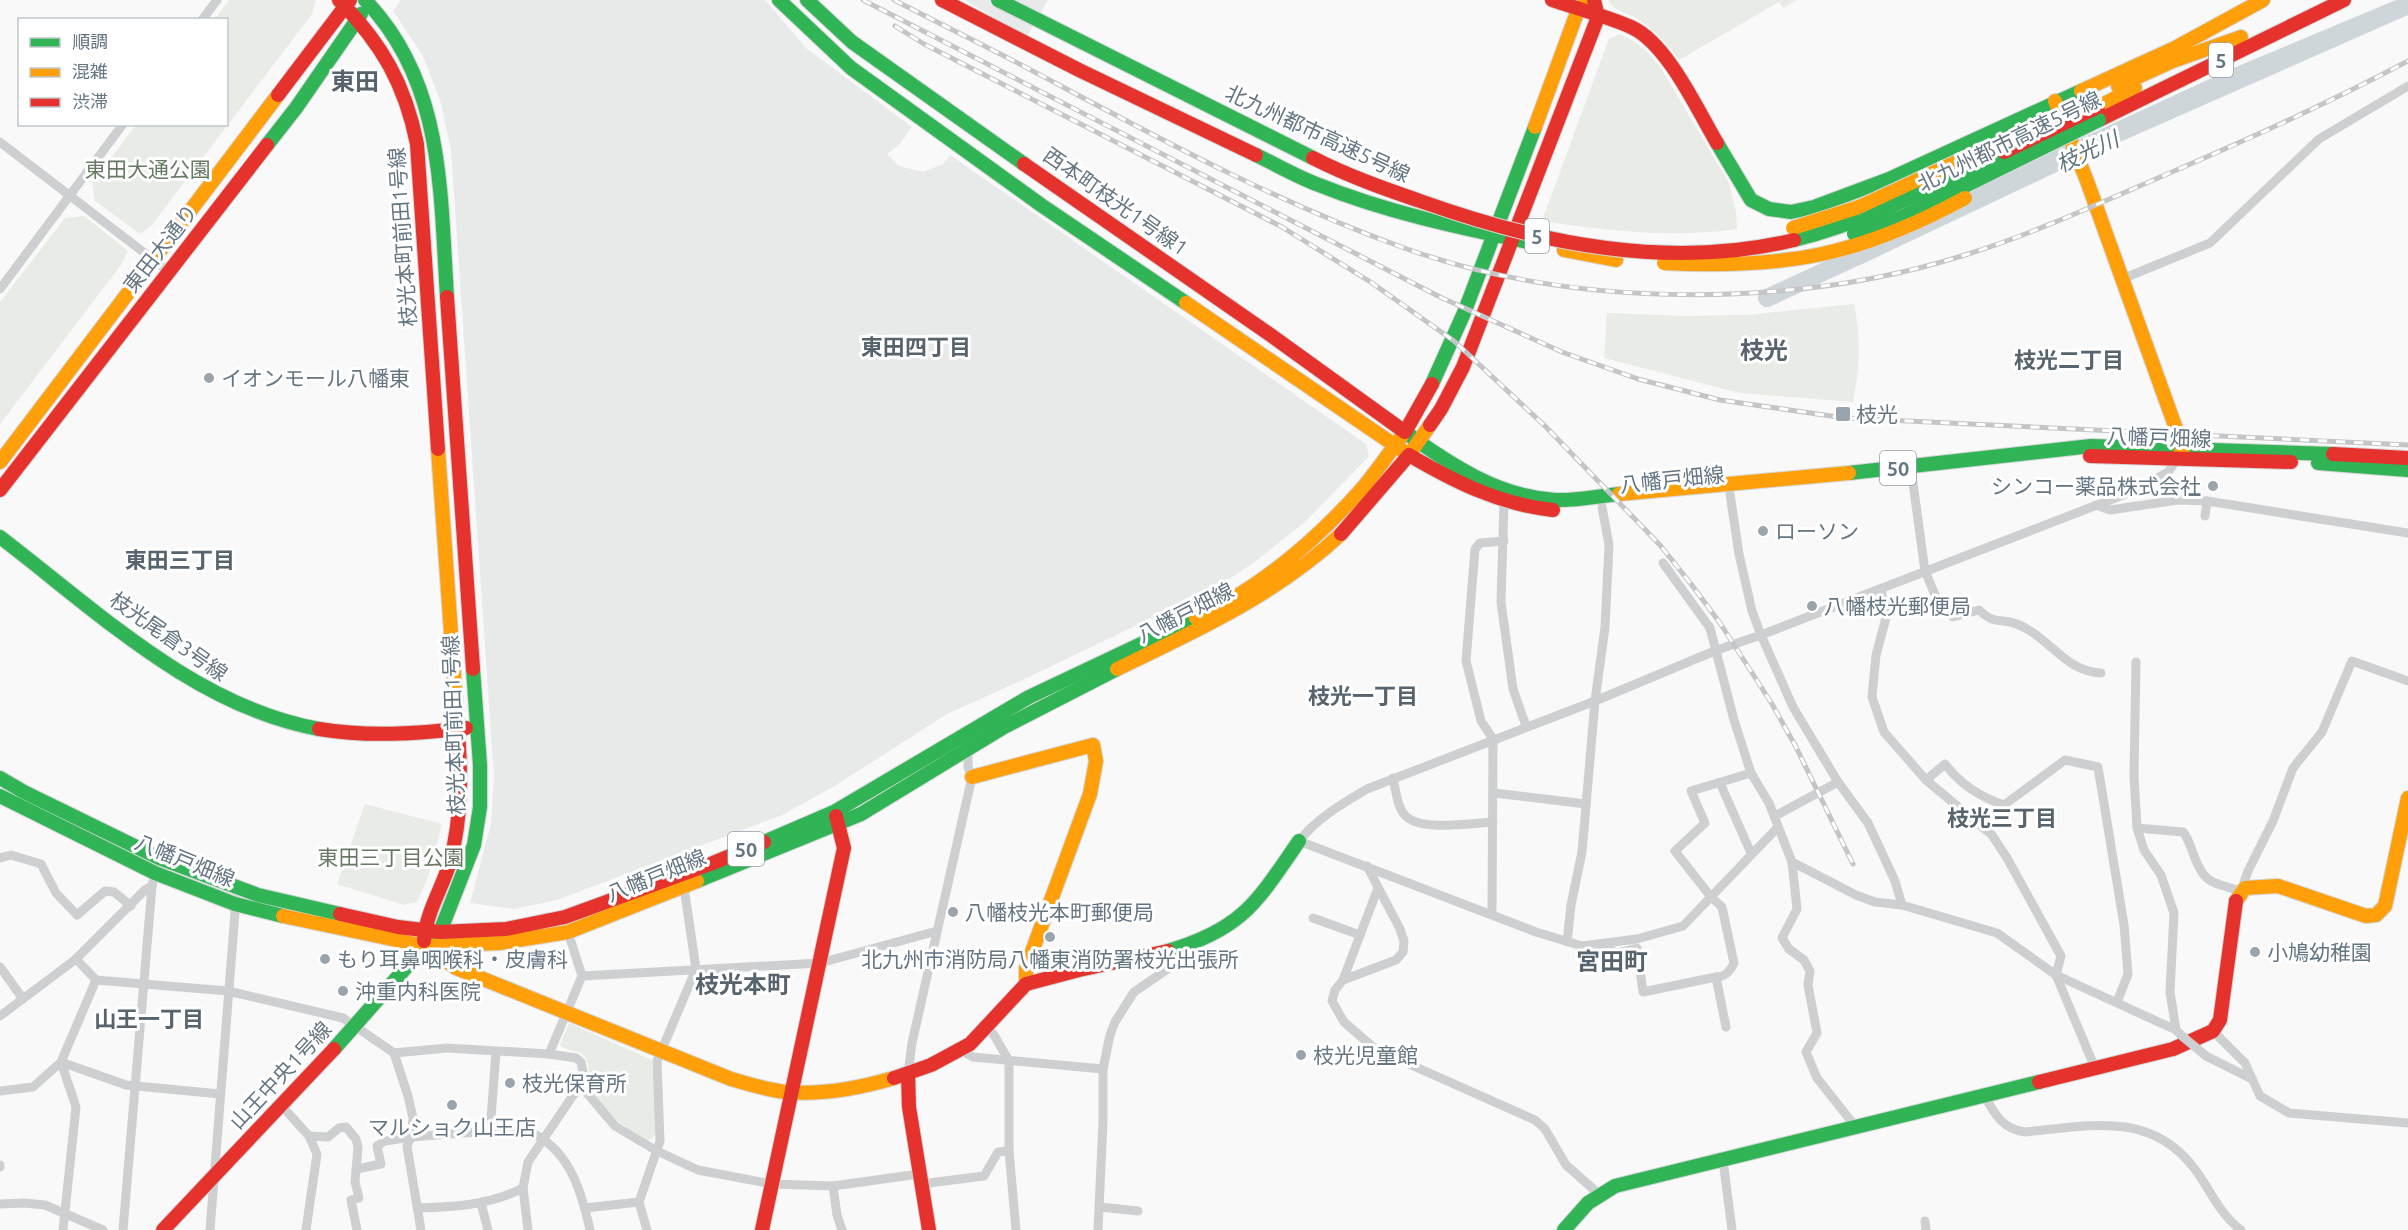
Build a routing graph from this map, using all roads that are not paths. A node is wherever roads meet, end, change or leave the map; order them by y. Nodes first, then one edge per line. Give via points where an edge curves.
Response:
1 (217, 0) edge
2 (779, 0) edge
3 (807, 0) edge
4 (942, 0) edge
5 (964, 0) edge
6 (998, 0) edge
7 (1552, 0) edge
8 (1594, 0) edge
9 (2263, 0) edge
10 (2318, 0) edge
11 (2344, 0) edge
12 (368, 1) edge
13 (345, 2) edge
14 (1583, 5) edge
15 (1599, 17) junction
16 (204, 18) edge
17 (357, 19) junction
18 (2408, 86) edge
19 (927, 96) junction
20 (2055, 101) junction
21 (2097, 108) junction
22 (915, 114) junction
23 (122, 126) edge
24 (2083, 128) junction
25 (0, 142) edge
26 (1318, 179) junction
27 (71, 195) junction
28 (1497, 229) junction
29 (1516, 233) junction
30 (1674, 253) junction
31 (154, 258) junction
32 (168, 271) junction
33 (2122, 279) junction
34 (0, 289) edge
35 (1405, 432) junction
36 (1419, 442) junction
37 (1394, 446) junction
38 (2180, 453) junction
39 (1409, 455) junction
40 (2408, 458) edge
41 (0, 462) edge
42 (2408, 470) edge
43 (1912, 476) junction
44 (0, 490) edge
45 (1730, 494) junction
46 (2207, 501) junction
47 (1504, 502) junction
48 (2096, 505) junction
49 (1602, 507) junction
50 (2205, 516) dead end
51 (2408, 532) edge
52 (0, 537) edge
53 (1504, 541) junction
54 (1663, 563) dead end
55 (1925, 571) junction
56 (1881, 589) junction
57 (1761, 635) junction
58 (1717, 650) junction
59 (2136, 662) dead end
60 (2101, 673) dead end
61 (2408, 681) edge
62 (1594, 701) junction
63 (477, 726) junction
64 (1526, 726) junction
65 (457, 729) junction
66 (1492, 739) junction
67 (968, 748) junction
68 (1751, 773) junction
69 (972, 777) junction
70 (0, 778) edge
71 (1393, 778) junction
72 (1926, 780) junction
73 (1838, 782) junction
74 (1720, 783) junction
75 (1494, 793) junction
76 (0, 796) edge
77 (2408, 798) edge
78 (1586, 804) junction
79 (2407, 815) edge
80 (1775, 816) junction
81 (836, 818) junction
82 (1493, 822) junction
83 (1779, 827) junction
84 (2137, 828) junction
85 (1299, 841) junction
86 (1751, 853) junction
87 (0, 858) edge
88 (159, 858) junction
89 (1792, 862) junction
90 (1367, 866) junction
91 (154, 879) junction
92 (684, 887) junction
93 (1378, 888) junction
94 (240, 889) junction
95 (2243, 890) junction
96 (1711, 897) junction
97 (236, 904) junction
98 (1902, 905) junction
99 (131, 906) junction
100 (1492, 914) junction
101 (1313, 918) dead end
102 (424, 930) junction
103 (937, 931) junction
104 (440, 932) junction
105 (568, 932) junction
106 (1360, 935) junction
107 (1568, 942) junction
108 (1597, 945) junction
109 (425, 946) junction
110 (1186, 946) junction
111 (76, 959) junction
112 (819, 963) junction
113 (0, 967) edge
114 (696, 969) junction
115 (2056, 975) junction
116 (582, 976) junction
117 (1716, 977) junction
118 (96, 980) junction
119 (1343, 980) junction
120 (144, 984) junction
121 (1026, 984) junction
122 (228, 991) junction
123 (23, 999) junction
124 (2117, 1002) junction
125 (567, 1012) junction
126 (0, 1017) edge
127 (355, 1027) junction
128 (1726, 1027) dead end
129 (987, 1028) junction
130 (2213, 1031) junction
131 (2179, 1033) junction
132 (961, 1050) junction
133 (496, 1052) junction
134 (661, 1052) junction
135 (394, 1053) junction
136 (549, 1054) junction
137 (1009, 1060) junction
138 (62, 1062) junction
139 (2095, 1068) junction
140 (1103, 1069) junction
141 (908, 1074) junction
142 (2252, 1079) junction
143 (584, 1085) junction
144 (135, 1086) junction
145 (0, 1091) edge
146 (792, 1092) junction
147 (220, 1094) junction
148 (1984, 1095) junction
149 (280, 1104) junction
150 (2408, 1123) edge
151 (1855, 1126) junction
152 (490, 1131) junction
153 (309, 1136) junction
154 (411, 1137) junction
155 (543, 1139) junction
156 (657, 1151) junction
157 (1009, 1151) junction
158 (1723, 1160) junction
159 (357, 1169) junction
160 (213, 1178) junction
161 (920, 1179) junction
162 (772, 1184) junction
163 (833, 1185) junction
164 (523, 1188) junction
165 (1599, 1194) junction
166 (639, 1202) junction
167 (481, 1203) junction
168 (0, 1204) edge
169 (1100, 1207) junction
170 (585, 1208) junction
171 (417, 1209) junction
172 (1138, 1211) dead end
173 (66, 1214) junction
174 (63, 1230) edge
175 (103, 1230) edge
176 (123, 1230) edge
177 (163, 1230) edge
178 (210, 1230) edge
179 (306, 1230) edge
180 (357, 1230) edge
181 (421, 1230) edge
182 (488, 1230) edge
183 (528, 1230) edge
184 (590, 1230) edge
185 (647, 1230) edge
186 (762, 1230) edge
187 (842, 1230) edge
188 (929, 1230) edge
189 (1016, 1230) edge
190 (1098, 1230) edge
191 (1564, 1230) edge
192 (1732, 1230) edge
193 (2241, 1230) edge

1 - 16 street
2 - 22 main road via 851,68
3 - 19 main road, 西本町枝光1号線1 via 852,42
4 - 26 main road via 1101,81
5 - 26 main road
6 - 30 main road, 北九州都市高速5号線 / 5, bridge via 1334,169 1388,191 1549,239
7 - 14 main road
8 - 15 main road
9 - 20 main road via 2177,47
10 - 21 main road via 2241,37 2173,61
11 - 21 main road, 北九州都市高速5号線 / 5
12 - 17 main road, 東田大通り
12 - 63 main road, 枝光本町前田1号線 via 409,63 432,126 438,160
13 - 17 main road, 枝光本町前田1号線
13 - 31 main road, 東田大通り
14 - 15 main road
14 - 28 main road, 八幡戸畑線
15 - 20 main road via 1632,27 1665,55 1751,200 1769,209 1791,212 1814,207 1889,179
15 - 29 main road
17 - 32 main road, 東田大通り via 296,108
17 - 65 main road, 枝光本町前田1号線 via 393,68 412,115 417,144
18 - 33 street via 2319,139 2210,243
19 - 22 street
19 - 35 main road, 西本町枝光1号線1
20 - 33 main road
21 - 24 main road, 北九州都市高速5号線 / 5, bridge
21 - 29 main road, bridge via 1894,192 1813,223 1780,231 1733,238 1619,243
21 - 30 main road, 北九州都市高速5号線 / 5, bridge via 1854,223 1786,243
22 - 37 main road via 1041,205
23 - 27 street
24 - 29 main road, bridge via 1942,211 1888,236 1837,253 1725,267 1616,260
24 - 30 main road, 北九州都市高速5号線 / 5, bridge via 1904,216 1846,236 1779,250
25 - 27 street
26 - 28 main road via 1414,202
27 - 31 street
27 - 34 street
28 - 29 main road
28 - 35 main road, 八幡戸畑線 via 1448,353
29 - 36 main road via 1463,367
31 - 32 street
31 - 41 main road, 東田大通り
32 - 44 main road, 東田大通り
33 - 38 main road
35 - 36 main road, 八幡戸畑線 / 50
35 - 37 main road, 八幡戸畑線 / 50
36 - 38 main road, 八幡戸畑線 / 50 via 1505,490 1541,499 1567,500 2091,446
36 - 39 main road
37 - 39 main road
37 - 81 main road, 八幡戸畑線 / 50 via 1345,507 1257,584 1195,620 1029,697
38 - 40 main road, 八幡戸畑線 / 50
38 - 42 main road, 八幡戸畑線 / 50
38 - 43 main road, 八幡戸畑線 / 50 via 2091,456
38 - 48 street via 2169,471 2141,488
39 - 47 main road, 八幡戸畑線 / 50 via 1469,489
39 - 67 main road, 八幡戸畑線 / 50 via 1333,541 1256,598 1212,624 1055,699
43 - 45 main road, 八幡戸畑線 / 50
43 - 55 street
45 - 49 main road, 八幡戸畑線 / 50
45 - 57 street via 1739,554
46 - 48 street via 2178,500 2110,510
46 - 50 street
46 - 51 street
47 - 49 main road, 八幡戸畑線 / 50 via 1553,510
47 - 53 street
48 - 55 street
49 - 62 street via 1609,545 1605,627
52 - 65 main road, 枝光尾倉3号線 via 147,651 194,684 231,702 318,730 382,734
53 - 64 street via 1501,602 1513,689
53 - 66 street via 1480,543 1475,549 1467,661 1481,721
54 - 58 street via 1710,628
55 - 56 street
55 - 60 street via 1938,602 1953,617 1979,610 1989,620 2016,624 2044,640 2085,672
56 - 57 street
56 - 72 street via 1886,618 1876,655 1872,698 1884,732
57 - 58 street
57 - 73 street via 1793,707
58 - 62 street
58 - 68 street
59 - 84 street via 2133,777
61 - 95 street via 2352,661 2322,732 2294,768
62 - 64 street
62 - 78 street
63 - 65 main road, 枝光尾倉3号線
63 - 104 main road, 枝光本町前田1号線 via 477,831 468,866
64 - 66 street
65 - 102 main road, 枝光本町前田1号線 via 461,768 456,837
66 - 71 street
66 - 75 street
67 - 69 street
67 - 81 main road, 八幡戸畑線 / 50 via 861,814
68 - 74 street
68 - 80 street
69 - 103 street
69 - 121 main road via 1093,745 1096,761 1090,794 1026,968
70 - 88 main road, 八幡戸畑線 / 50
71 - 82 street via 1400,806 1408,818 1427,825
71 - 85 street via 1337,807 1309,828
72 - 115 street via 1992,835 2061,956
72 - 124 street via 1945,764 1957,780 1988,800 2004,805 2065,760 2098,767 2124,925 2128,974
73 - 80 street
73 - 98 street via 1868,823
74 - 86 street
74 - 96 street via 1691,791 1705,823 1675,851
75 - 78 street
75 - 82 street
76 - 91 main road, 八幡戸畑線 / 50
77 - 79 main road
78 - 107 street
79 - 95 main road via 2385,906 2376,915 2366,916 2278,886
80 - 83 street
81 - 92 main road, 八幡戸畑線 / 50
81 - 104 main road, 八幡戸畑線 / 50 via 565,917 506,929
81 - 112 main road via 844,848
82 - 100 street
83 - 86 street
83 - 89 street
84 - 95 street via 2182,832 2199,872 2208,880
84 - 131 street via 2144,850 2161,875 2174,913 2170,992
85 - 90 street
85 - 110 main road via 1239,920
86 - 96 street
87 - 99 street via 11,855 41,864 56,892 77,915 105,891 114,892
88 - 91 street
88 - 94 main road, 八幡戸畑線 / 50
89 - 98 street via 1856,895
89 - 151 street via 1797,909 1782,938 1810,971 1808,985 1817,1033 1806,1052 1817,1078
90 - 93 street
90 - 100 street
91 - 97 main road, 八幡戸畑線 / 50
91 - 99 street
91 - 120 street
92 - 105 main road, 八幡戸畑線 / 50
92 - 114 street
93 - 106 street
93 - 119 street via 1400,929 1403,952 1396,960
94 - 97 street
94 - 102 main road, 八幡戸畑線 / 50
95 - 130 main road via 2235,903 2220,1020
96 - 108 street via 1683,926
96 - 117 street via 1722,907 1734,963 1730,971
97 - 109 main road, 八幡戸畑線 / 50
97 - 122 street
98 - 115 street via 1997,933
99 - 111 street
100 - 107 street
101 - 106 street
102 - 104 main road, 八幡戸畑線 / 50
102 - 109 main road, 枝光本町前田1号線
103 - 112 street
103 - 141 street
104 - 109 main road, 枝光本町前田1号線
105 - 109 main road, 八幡戸畑線 / 50 via 500,942
105 - 116 street
106 - 119 street
107 - 108 street
108 - 117 street via 1617,953 1637,948 1643,992
109 - 125 main road via 456,968
109 - 127 main road, 山王中央1号線
110 - 121 main road
110 - 140 street via 1178,962 1134,992 1115,1022
111 - 118 street
111 - 123 street
112 - 114 street
112 - 146 main road
113 - 123 street
114 - 116 street
114 - 134 street
115 - 124 street
115 - 139 street
116 - 125 street
117 - 128 street
118 - 120 street
118 - 138 street
119 - 165 street via 1332,1001 1344,1022 1373,1047 1535,1120 1545,1129 1566,1165
120 - 122 street
120 - 144 street
121 - 129 main road
122 - 127 street via 343,1018
122 - 147 street
123 - 126 street
124 - 131 street
125 - 134 main road
125 - 136 street
127 - 135 street
127 - 149 main road, 山王中央1号線
129 - 132 main road
129 - 137 street
130 - 139 main road via 2172,1049
130 - 142 street via 2245,1062
131 - 142 street, bridge via 2206,1056
132 - 137 street via 973,1057
132 - 141 main road
133 - 135 street via 447,1048
133 - 136 street
133 - 152 street
134 - 146 main road via 757,1086
134 - 156 street via 657,1061
135 - 154 street via 413,1118
136 - 143 street via 581,1062
137 - 140 street
137 - 157 street
138 - 144 street
138 - 145 street via 33,1087
138 - 173 street via 76,1107
139 - 148 main road
140 - 169 street
141 - 146 main road via 830,1090
141 - 161 main road
142 - 150 street via 2260,1096 2289,1113
143 - 155 street
143 - 156 street via 615,1126
144 - 147 street
144 - 176 street
146 - 162 main road
147 - 160 street
148 - 151 main road
148 - 193 street via 2004,1125 2013,1130 2120,1125 2155,1136 2193,1167 2224,1214
149 - 153 street
149 - 160 main road, 山王中央1号線
151 - 158 main road
152 - 154 street
152 - 155 street
153 - 159 street via 328,1137 346,1127 356,1139
153 - 179 street via 317,1154
154 - 159 street via 385,1141 377,1146 381,1164
154 - 171 street via 407,1146
155 - 164 street via 528,1162
155 - 170 street via 568,1166
156 - 162 street via 698,1170
156 - 166 street
157 - 161 street via 998,1152 984,1176
157 - 189 street
158 - 165 main road via 1615,1186
158 - 192 street
159 - 180 street via 359,1198 351,1200
160 - 177 main road, 山王中央1号線
160 - 178 street
161 - 163 street
161 - 188 main road
162 - 163 street
162 - 186 main road
163 - 187 street
164 - 167 street via 505,1198
164 - 183 street
165 - 191 main road
166 - 170 street
166 - 185 street
167 - 171 street
167 - 182 street
168 - 173 street via 45,1205
169 - 172 street
169 - 190 street
170 - 184 street
171 - 181 street
173 - 174 street
173 - 175 street

